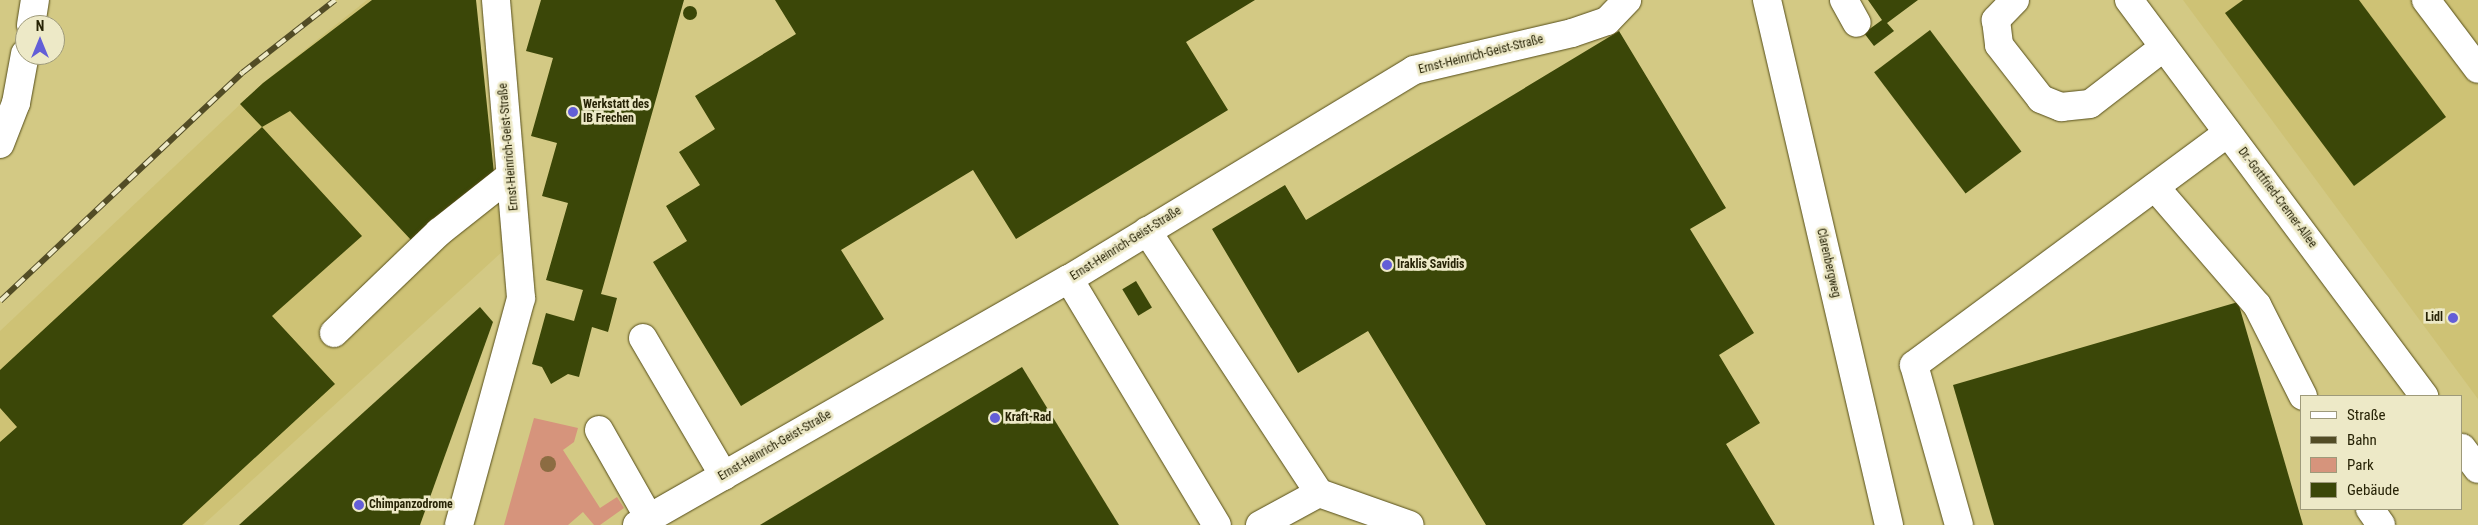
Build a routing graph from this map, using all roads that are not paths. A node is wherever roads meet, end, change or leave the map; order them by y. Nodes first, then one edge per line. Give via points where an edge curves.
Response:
1 (35, 0) edge
2 (496, 0) edge
3 (1628, 0) edge
4 (1767, 0) edge
5 (2015, 0) edge
6 (2129, 0) edge
7 (2426, 0) edge
8 (32, 15) edge
9 (2164, 47) junction
10 (23, 65) edge
11 (2478, 69) edge
12 (2228, 133) junction
13 (0, 144) edge
14 (510, 176) junction
15 (2155, 187) junction
16 (1147, 230) junction
17 (1070, 279) junction
18 (334, 333) dead end
19 (643, 338) dead end
20 (2302, 395) edge
21 (2423, 395) edge
22 (599, 430) dead end
23 (2463, 449) edge
24 (2478, 470) edge
25 (724, 476) junction
26 (1319, 493) junction
27 (2371, 510) edge
28 (643, 522) edge
29 (460, 525) edge
30 (1217, 525) edge
31 (1260, 525) edge
32 (1410, 525) edge
33 (1889, 525) edge
34 (1959, 525) edge
35 (2381, 525) edge

1 - 8 street
2 - 14 street, Ernst-Heinrich-Geist-Straße
3 - 16 street, Ernst-Heinrich-Geist-Straße via 1607,21 1572,33 1414,70
4 - 33 street, Clarenbergweg
5 - 9 street via 1996,20 1999,45 2041,99 2061,107 2090,104
6 - 9 street, Dr.-Gottfried-Cremer-Allee
7 - 11 street
9 - 12 street, Dr.-Gottfried-Cremer-Allee
10 - 13 street via 16,103
12 - 15 street
12 - 21 street, Dr.-Gottfried-Cremer-Allee
14 - 18 street via 439,232
14 - 29 street, Ernst-Heinrich-Geist-Straße via 521,298
15 - 20 street via 2257,305
15 - 34 street via 1914,365
16 - 17 street, Ernst-Heinrich-Geist-Straße
16 - 26 street
17 - 25 street, Ernst-Heinrich-Geist-Straße
17 - 30 street
19 - 25 street
22 - 28 street
23 - 24 street
25 - 28 street, Ernst-Heinrich-Geist-Straße
26 - 31 street
26 - 32 street
27 - 35 street

